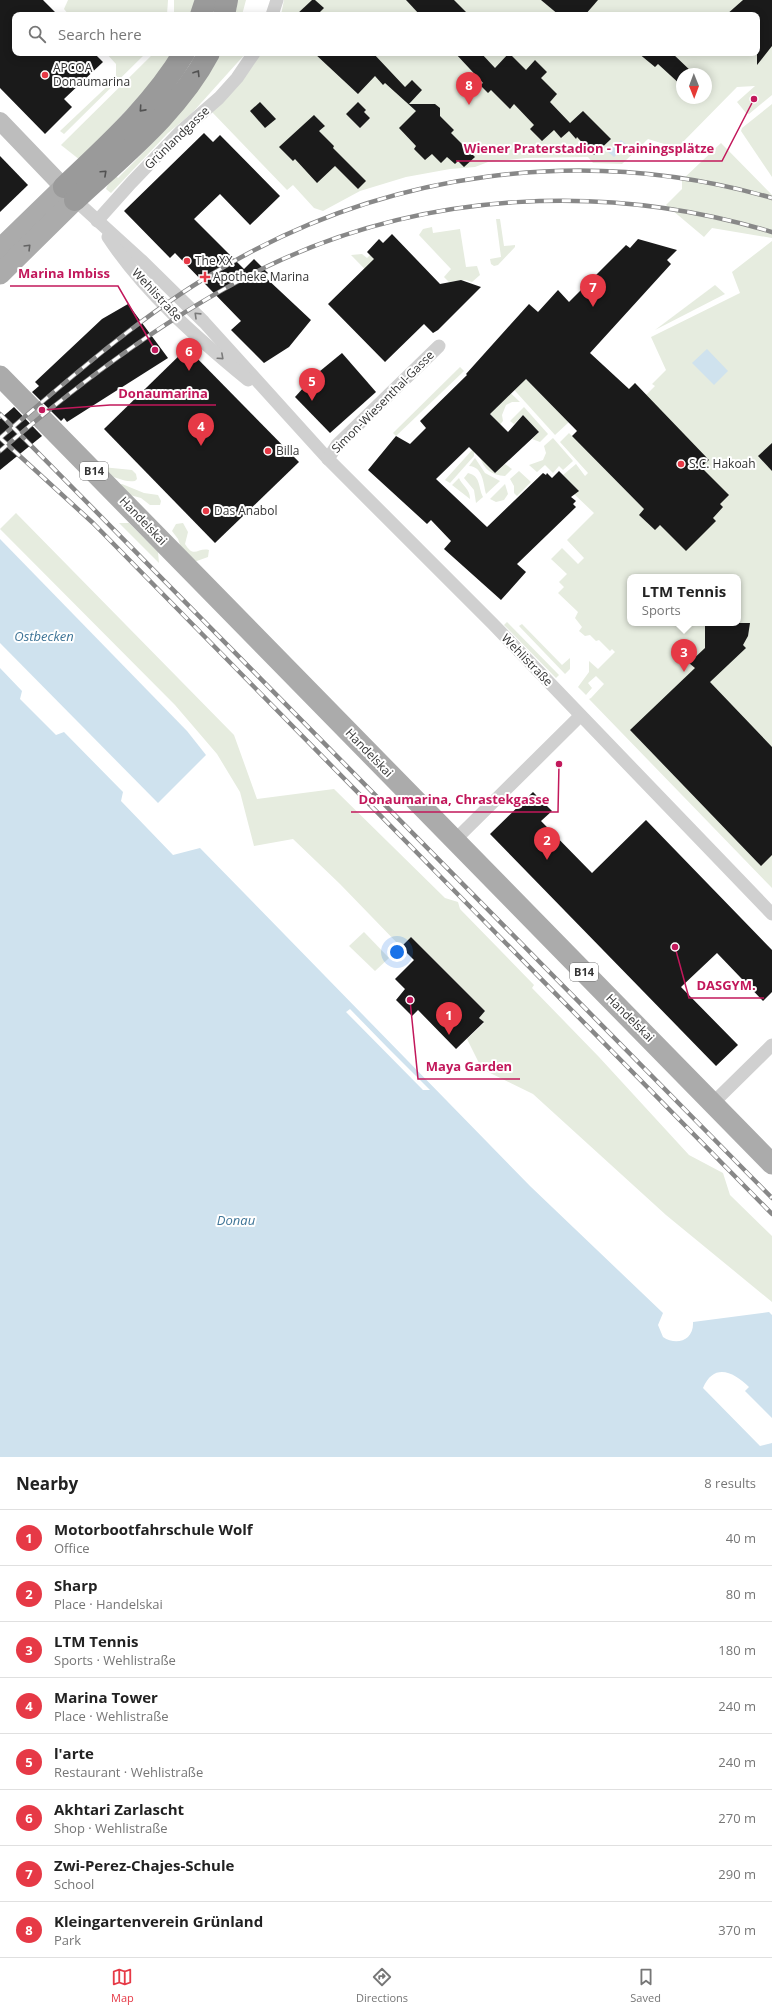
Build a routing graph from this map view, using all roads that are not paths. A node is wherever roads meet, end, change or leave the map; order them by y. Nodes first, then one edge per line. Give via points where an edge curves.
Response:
1 (206, 0) edge
2 (227, 0) edge
3 (277, 0) edge
4 (202, 12) edge
5 (225, 12) edge
6 (273, 12) edge
7 (182, 56) edge
8 (207, 56) edge
9 (252, 56) edge
10 (0, 120) edge
11 (70, 194) junction
12 (97, 221) junction
13 (0, 249) edge
14 (0, 274) edge
15 (439, 346) dead end
16 (0, 376) edge
17 (328, 459) junction
18 (580, 716) junction
19 (454, 841) junction
20 (772, 914) edge
21 (772, 1044) edge
22 (713, 1103) junction
23 (772, 1164) edge

1 - 4 highway
2 - 5 highway
3 - 6 street
7 -> 11 highway via 167,79
11 -> 8 highway via 156,124 189,86
9 - 12 street, Grünlandgasse via 219,98 180,132
10 - 11 street, Wehlistraße
11 - 12 street, Wehlistraße
11 - 13 main road
14 -> 11 main road
12 - 17 street, Wehlistraße via 204,322
15 - 17 street, Simon-Wiesenthal-Gasse via 337,445
16 - 19 main road, Handelskai / B14
17 - 18 street, Wehlistraße via 492,623
18 - 19 street
18 - 20 street, Wehlistraße
19 - 22 main road, Handelskai / B14
21 - 22 street
22 - 23 main road, Handelskai / B14

